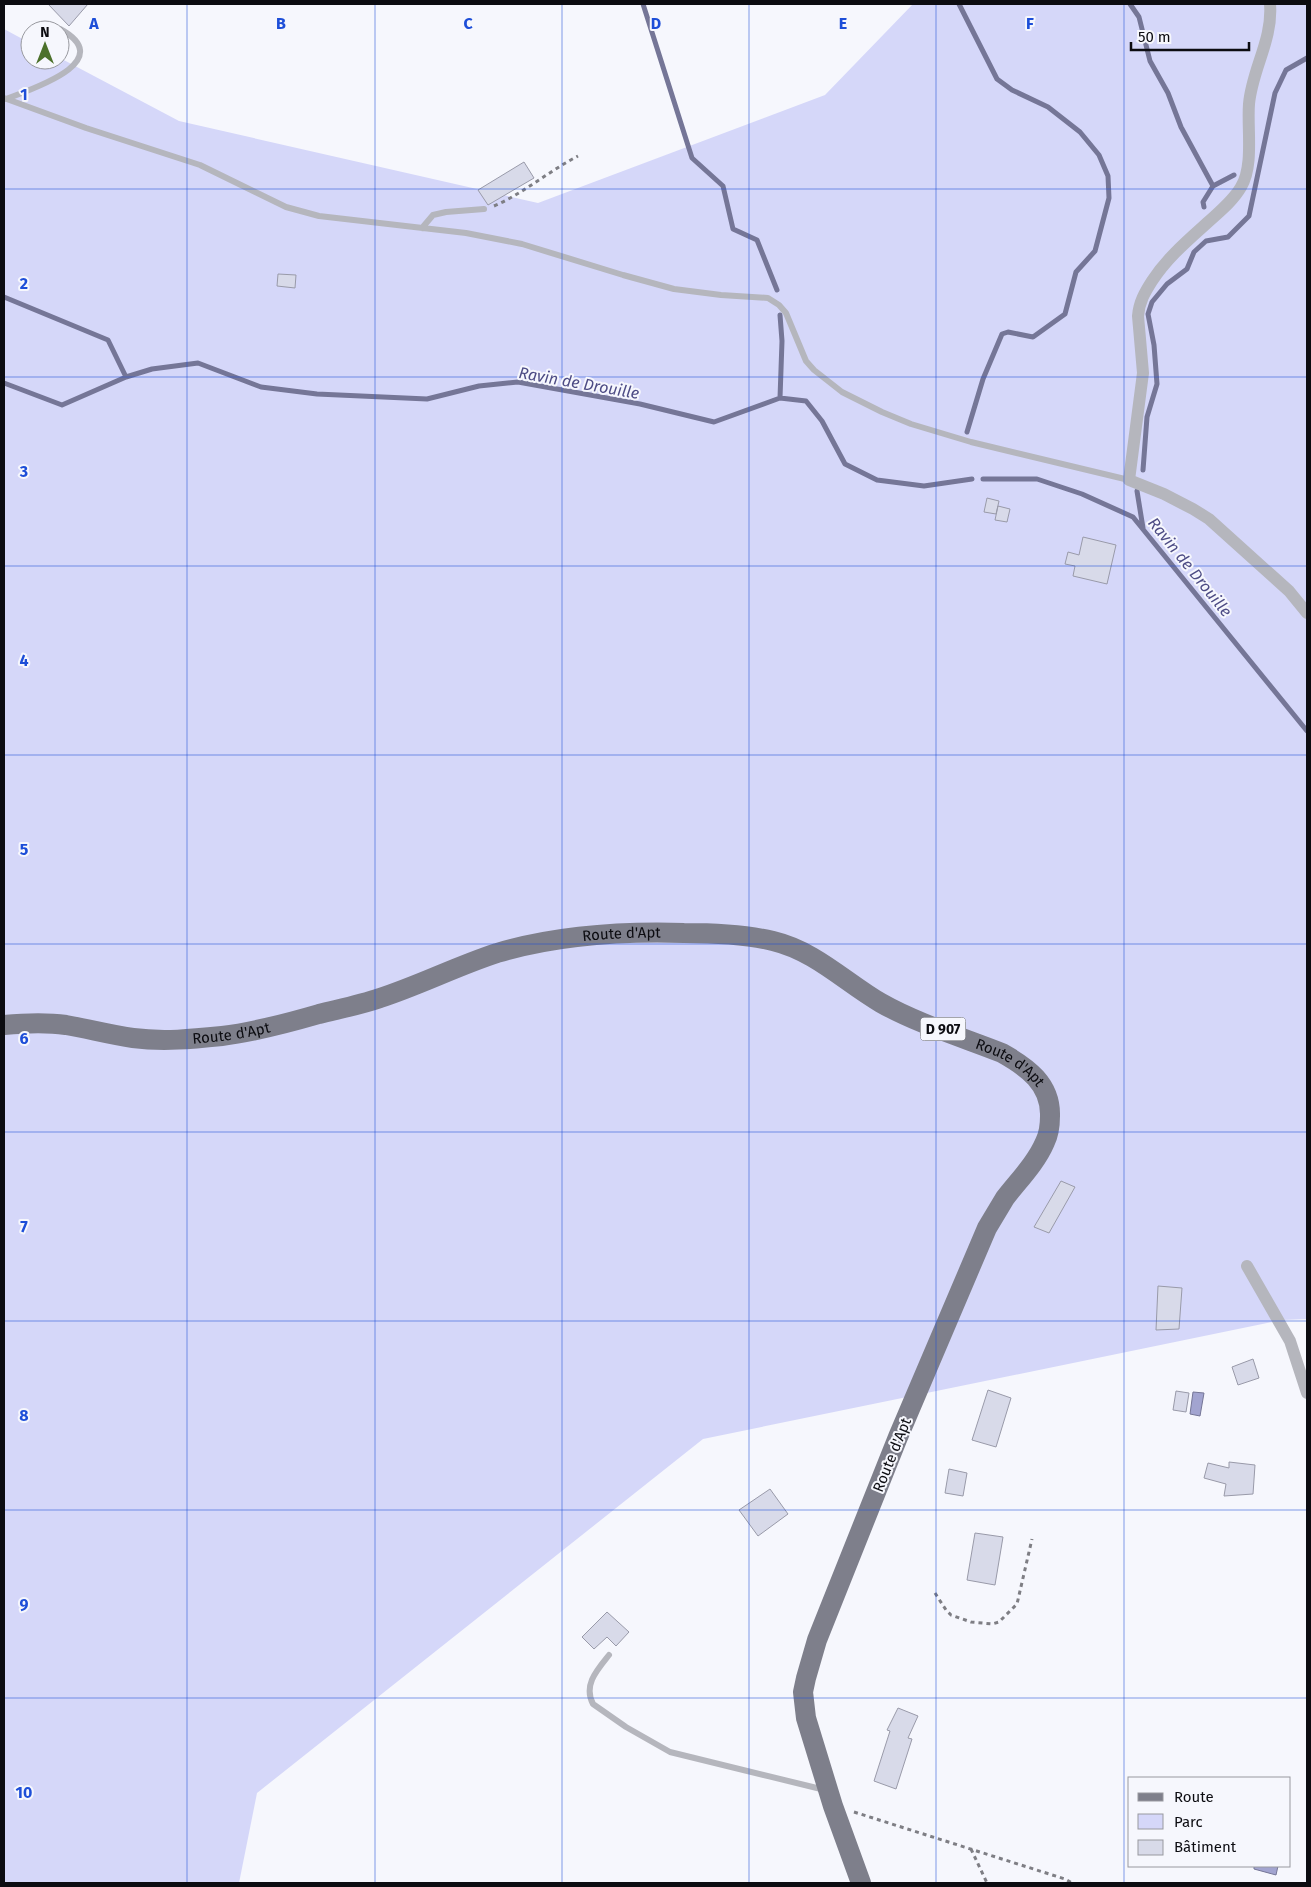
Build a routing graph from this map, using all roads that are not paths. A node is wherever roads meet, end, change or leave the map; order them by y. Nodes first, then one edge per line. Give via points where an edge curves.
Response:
1 (1270, 4) edge
2 (70, 35) edge
3 (70, 68) edge
4 (67, 70) edge
5 (5, 98) edge
6 (484, 209) road end
7 (422, 228) junction
8 (1129, 480) junction
9 (1307, 613) edge
10 (4, 1025) edge
11 (1247, 1266) dead end
12 (1307, 1393) edge
13 (609, 1655) dead end
14 (831, 1798) junction
15 (861, 1883) edge

1 - 8 street via 1268,36 1249,102 1245,179 1232,199 1164,265 1141,301 1138,316 1143,373
2 - 3 lane via 81,51
4 - 5 lane via 51,82
5 - 7 lane via 200,165 286,207 331,218
6 - 7 lane via 433,215
7 - 8 lane via 522,244 674,289 768,298 786,313 806,361 842,392 890,415 937,432
8 - 9 street via 1171,497 1209,519 1289,591
10 - 14 main road, Route d'Apt / D 907 via 64,1025 132,1038 166,1040 224,1036 284,1024 380,998 497,954 537,944 625,933 702,933 771,940 788,945 827,965 883,1004 1002,1053 1033,1072 1048,1098 1050,1124 1045,1143 987,1228 898,1437 817,1640 806,1678 803,1692 806,1718
11 - 12 street via 1290,1341
13 - 14 lane via 593,1676 591,1700 626,1727 670,1752
14 - 15 main road, Route d'Apt / D 907

